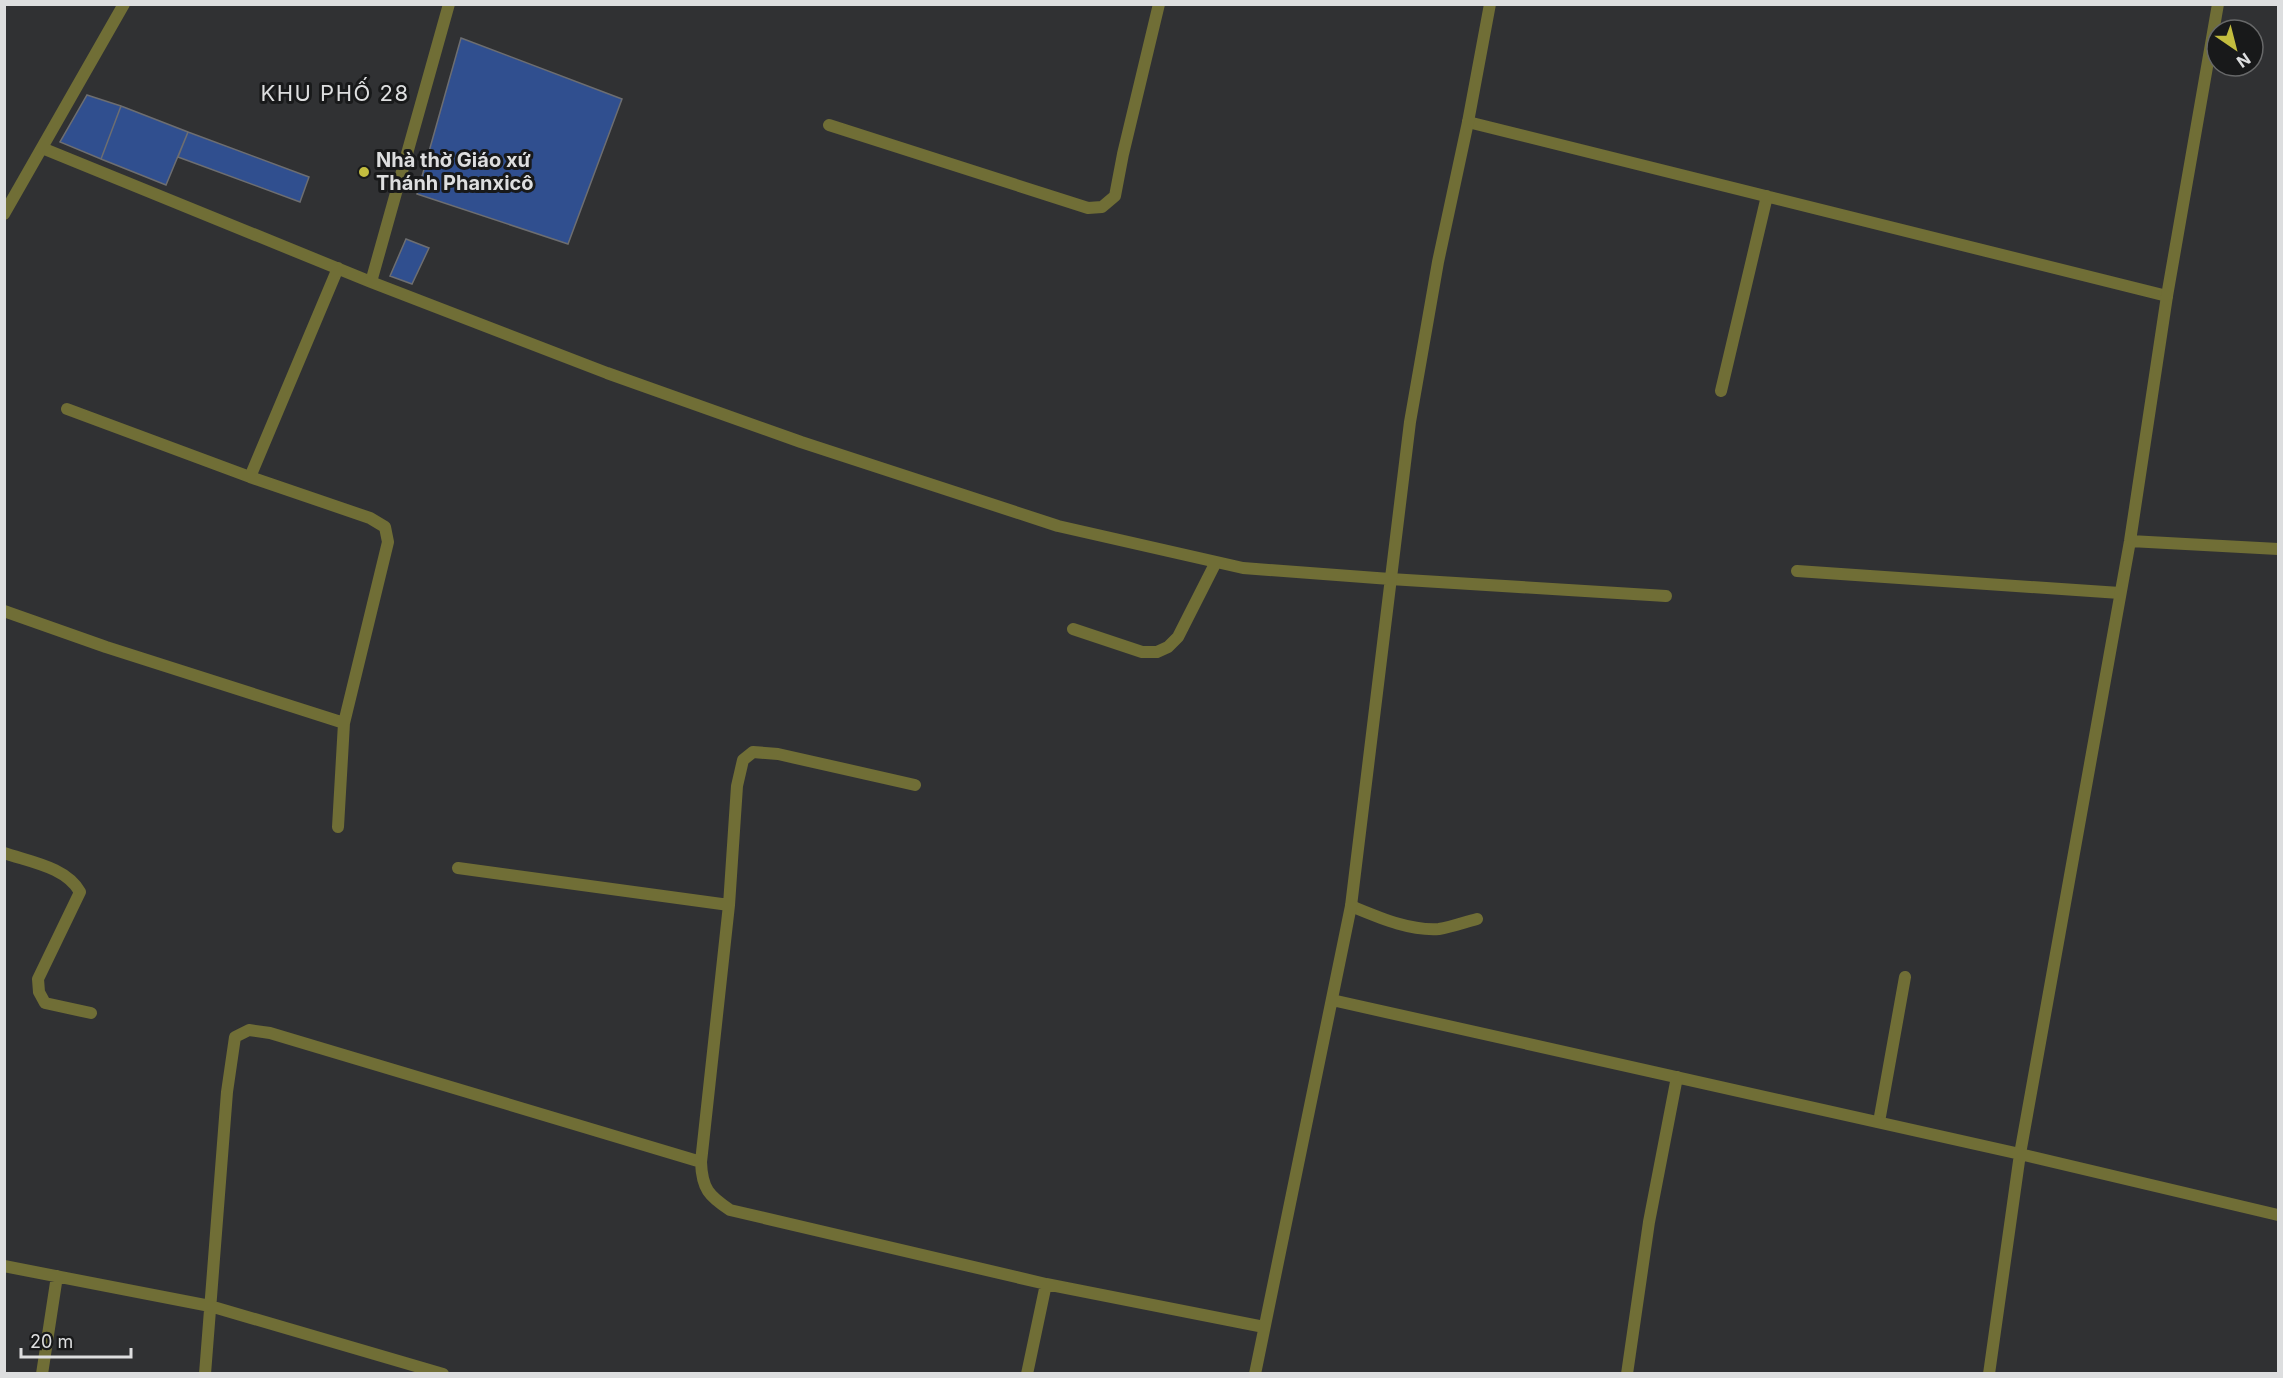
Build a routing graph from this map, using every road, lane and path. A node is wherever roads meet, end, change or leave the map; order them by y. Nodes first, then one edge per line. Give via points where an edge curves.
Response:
1 (124, 4) edge
2 (449, 4) edge
3 (1159, 4) edge
4 (1490, 4) edge
5 (2218, 4) edge
6 (1468, 122) junction
7 (829, 125) dead end
8 (42, 148) junction
9 (1767, 196) junction
10 (4, 214) edge
11 (338, 268) junction
12 (371, 282) junction
13 (2168, 296) junction
14 (1721, 391) dead end
15 (67, 409) dead end
16 (250, 477) junction
17 (2130, 541) junction
18 (2278, 549) edge
19 (1216, 562) junction
20 (1797, 571) dead end
21 (1390, 579) junction
22 (2120, 593) junction
23 (1666, 596) dead end
24 (4, 611) edge
25 (1073, 629) dead end
26 (344, 723) junction
27 (915, 785) dead end
28 (338, 827) dead end
29 (4, 854) edge
30 (458, 868) dead end
31 (729, 905) junction
32 (1351, 906) junction
33 (1477, 919) dead end
34 (1905, 977) dead end
35 (1332, 1000) junction
36 (91, 1013) dead end
37 (1677, 1077) junction
38 (1879, 1122) junction
39 (2020, 1154) junction
40 (702, 1162) junction
41 (2278, 1215) edge
42 (4, 1266) edge
43 (57, 1276) junction
44 (1046, 1284) junction
45 (210, 1306) junction
46 (1264, 1327) junction
47 (42, 1374) edge
48 (205, 1374) edge
49 (443, 1374) edge
50 (1027, 1374) edge
51 (1255, 1374) edge
52 (1627, 1374) edge
53 (1989, 1374) edge

1 - 8 street
2 - 12 street
3 - 7 street via 1115,196 1102,207 1088,208
4 - 6 street
5 - 13 street
6 - 9 street
6 - 21 street via 1412,411
8 - 10 street
8 - 11 street
9 - 13 street
9 - 14 street
11 - 12 street
11 - 16 street
12 - 19 street via 801,442 1058,526
13 - 17 street
15 - 16 street
16 - 26 street via 370,518 385,527 388,542
17 - 18 street
17 - 22 street
19 - 21 street via 1243,568
19 - 25 street via 1178,637 1168,647 1142,652
20 - 22 street
21 - 23 street
21 - 32 street
22 - 39 street
24 - 26 street
26 - 28 street
27 - 31 street via 778,754 753,752 743,760 737,786
29 - 36 street via 62,873 74,881 80,892 38,979 39,992 45,1003
30 - 31 street
31 - 40 street
32 - 33 street via 1390,922 1418,927 1439,928
32 - 35 street
34 - 38 street
35 - 37 street
35 - 46 street
37 - 38 street
37 - 52 street via 1649,1222
38 - 39 street
39 - 41 street
39 - 53 street
40 - 44 street via 710,1196 730,1210
40 - 45 street via 249,1030 235,1037
42 - 43 street
43 - 45 street
43 - 47 street
44 - 46 street
44 - 50 street
45 - 48 street
45 - 49 street
46 - 51 street

